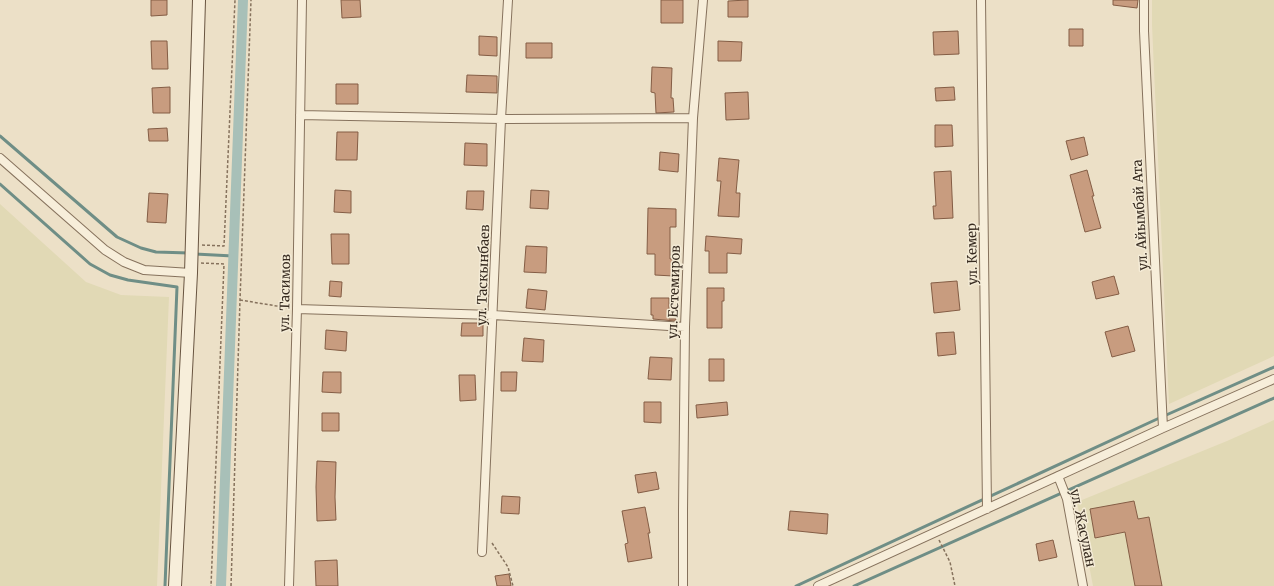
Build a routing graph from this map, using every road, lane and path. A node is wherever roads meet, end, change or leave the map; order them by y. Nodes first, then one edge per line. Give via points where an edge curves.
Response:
1 (199, 0) edge
2 (235, 0) edge
3 (252, 0) edge
4 (302, 0) edge
5 (508, 0) edge
6 (703, 0) edge
7 (981, 0) edge
8 (1144, 0) edge
9 (300, 115) junction
10 (693, 118) junction
11 (501, 119) junction
12 (0, 158) edge
13 (192, 245) junction
14 (191, 268) junction
15 (240, 300) junction
16 (297, 309) junction
17 (493, 315) junction
18 (685, 327) junction
19 (1274, 379) edge
20 (1163, 428) junction
21 (1058, 476) junction
22 (987, 509) junction
23 (483, 529) junction
24 (935, 533) junction
25 (482, 552) dead end
26 (175, 586) edge
27 (211, 586) edge
28 (231, 586) edge
29 (289, 586) edge
30 (513, 586) edge
31 (683, 586) edge
32 (818, 586) edge
33 (955, 586) edge
34 (1083, 586) edge

1 - 13 main road
2 - 13 path via 224,246
3 - 15 path
4 - 9 street, ул. Тасимов
5 - 11 street, ул. Таскынбаев
6 - 10 street, ул. Естемиров
7 - 22 street, ул. Кемер
8 - 20 street, ул. Айымбай Ата
9 - 11 street
9 - 16 street, ул. Тасимов
10 - 11 street
10 - 18 street, ул. Естемиров
11 - 17 street, ул. Таскынбаев
12 - 14 street via 104,250 124,262 144,270
13 - 14 main road
14 - 26 main road
14 - 27 path via 224,264
15 - 16 path
15 - 28 path
16 - 17 street
16 - 29 street, ул. Тасимов
17 - 18 street
17 - 23 street, ул. Таскынбаев
18 - 31 street, ул. Естемиров
19 - 20 street
20 - 21 street
21 - 22 street
21 - 34 street, ул. Жасулан via 1067,499
22 - 24 street
23 - 25 street, ул. Таскынбаев
23 - 30 path via 508,567
24 - 32 street
24 - 33 path via 950,562

